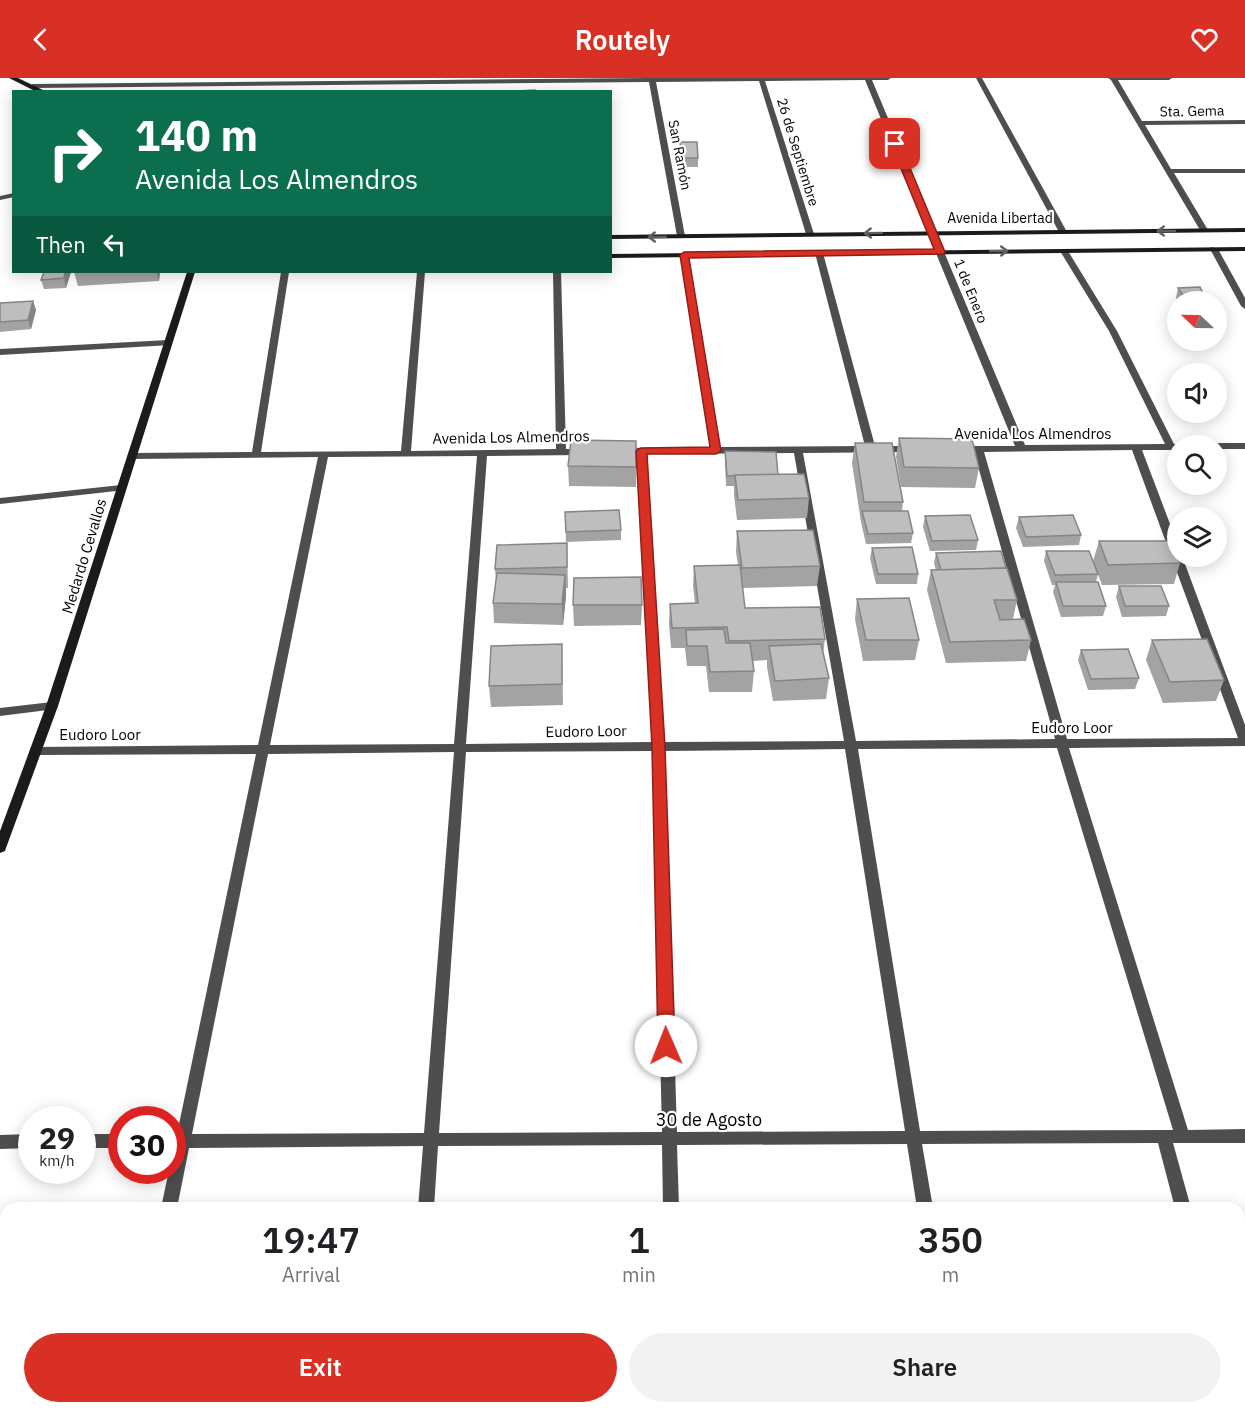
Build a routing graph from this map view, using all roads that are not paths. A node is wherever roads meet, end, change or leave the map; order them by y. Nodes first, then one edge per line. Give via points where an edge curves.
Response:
1 (12, 78) edge
2 (868, 78) edge
3 (888, 78) edge
4 (979, 78) edge
5 (1112, 78) edge
6 (1169, 78) edge
7 (652, 79) edge
8 (761, 79) edge
9 (426, 80) edge
10 (541, 80) edge
11 (207, 81) edge
12 (105, 82) edge
13 (318, 84) edge
14 (33, 86) junction
15 (40, 90) edge
16 (1245, 122) edge
17 (1139, 123) junction
18 (1168, 171) junction
19 (1245, 171) edge
20 (1204, 230) junction
21 (1245, 230) edge
22 (932, 232) junction
23 (1063, 232) junction
24 (810, 234) junction
25 (681, 236) junction
26 (612, 237) edge
27 (1214, 249) junction
28 (1245, 249) edge
29 (1064, 251) junction
30 (940, 252) junction
31 (819, 254) junction
32 (684, 255) junction
33 (612, 256) edge
34 (191, 273) edge
35 (285, 273) edge
36 (421, 273) edge
37 (556, 273) edge
38 (1245, 306) edge
39 (168, 343) junction
40 (0, 352) edge
41 (1168, 435) edge
42 (1227, 446) edge
43 (1245, 446) edge
44 (1136, 447) junction
45 (1167, 447) edge
46 (978, 448) junction
47 (1021, 448) junction
48 (871, 449) junction
49 (930, 449) edge
50 (942, 449) edge
51 (798, 450) junction
52 (641, 451) junction
53 (716, 451) junction
54 (561, 452) junction
55 (595, 452) edge
56 (607, 452) edge
57 (406, 453) junction
58 (482, 453) junction
59 (324, 454) junction
60 (256, 455) junction
61 (132, 456) junction
62 (121, 488) junction
63 (0, 501) edge
64 (52, 706) junction
65 (0, 712) edge
66 (1245, 742) edge
67 (1062, 744) junction
68 (851, 746) junction
69 (659, 747) junction
70 (460, 748) junction
71 (264, 750) junction
72 (35, 751) junction
73 (0, 848) edge
74 (186, 1106) edge
75 (1164, 1136) junction
76 (1182, 1136) junction
77 (1245, 1136) edge
78 (914, 1137) junction
79 (431, 1139) junction
80 (669, 1139) junction
81 (18, 1141) edge
82 (186, 1141) edge
83 (0, 1142) edge
84 (172, 1184) edge
85 (170, 1202) edge
86 (426, 1202) edge
87 (671, 1202) edge
88 (924, 1202) edge
89 (1181, 1202) edge

1 - 14 street
2 - 3 street
2 - 8 street
2 - 22 street, 1 de Enero
4 - 23 street
5 - 6 street
5 - 17 street
7 - 8 street
7 - 10 street
7 - 25 street, San Ramón
8 - 24 street, 26 de Septiembre
9 - 10 street
9 - 13 street
11 - 12 street
11 - 13 street
12 - 14 street
14 - 15 street
16 - 17 street, Sta. Gema
17 - 18 street
18 - 19 street
18 - 20 street
20 - 21 street, Avenida Libertad
20 -> 23 street, Avenida Libertad
22 - 23 street, Avenida Libertad
22 -> 24 street, Avenida Libertad
22 - 30 street, 1 de Enero
24 - 25 street, Avenida Libertad
25 -> 26 street, Avenida Libertad
27 - 28 street
27 - 29 street
27 - 38 street
30 -> 29 street
29 - 41 street via 1113,331
30 - 31 street
30 - 47 street, 1 de Enero
31 - 32 street
31 - 48 street
32 - 33 street
32 - 53 street
34 - 39 street, Medardo Cevallos
35 - 60 street
36 - 57 street
37 - 54 street
39 - 40 street
39 - 61 street, Medardo Cevallos
42 - 43 street
44 - 45 street, Avenida Los Almendros
44 - 47 street, Avenida Los Almendros
44 - 66 street
46 - 47 street, Avenida Los Almendros
46 - 50 street, Avenida Los Almendros
46 - 67 street
48 - 49 street, Avenida Los Almendros
48 - 51 street, Avenida Los Almendros
51 - 53 street, Avenida Los Almendros
51 - 68 street
52 - 53 street, Avenida Los Almendros
52 - 56 street, Avenida Los Almendros
52 - 69 street
54 - 55 street, Avenida Los Almendros
54 - 58 street, Avenida Los Almendros
57 - 58 street, Avenida Los Almendros
57 - 59 street, Avenida Los Almendros
58 - 70 street
59 - 60 street, Avenida Los Almendros
59 - 71 street
60 - 61 street, Avenida Los Almendros
61 - 62 street, Medardo Cevallos
62 - 63 street
62 - 64 street, Medardo Cevallos
64 - 65 street
64 - 72 street, Medardo Cevallos
66 - 67 street, Eudoro Loor
67 - 68 street, Eudoro Loor
67 - 76 street
68 - 69 street, Eudoro Loor
68 - 78 street
69 - 70 street, Eudoro Loor
69 - 80 street
70 - 71 street, Eudoro Loor
70 - 79 street
71 - 72 street, Eudoro Loor
71 - 74 street
72 - 73 street, Medardo Cevallos
75 - 76 street, 30 de Agosto
75 - 78 street, 30 de Agosto
75 - 89 street
76 - 77 street, 30 de Agosto
78 - 80 street, 30 de Agosto
78 - 88 street
79 - 80 street, 30 de Agosto
79 - 82 street, 30 de Agosto
79 - 86 street
80 - 87 street
81 - 83 street
84 - 85 street

